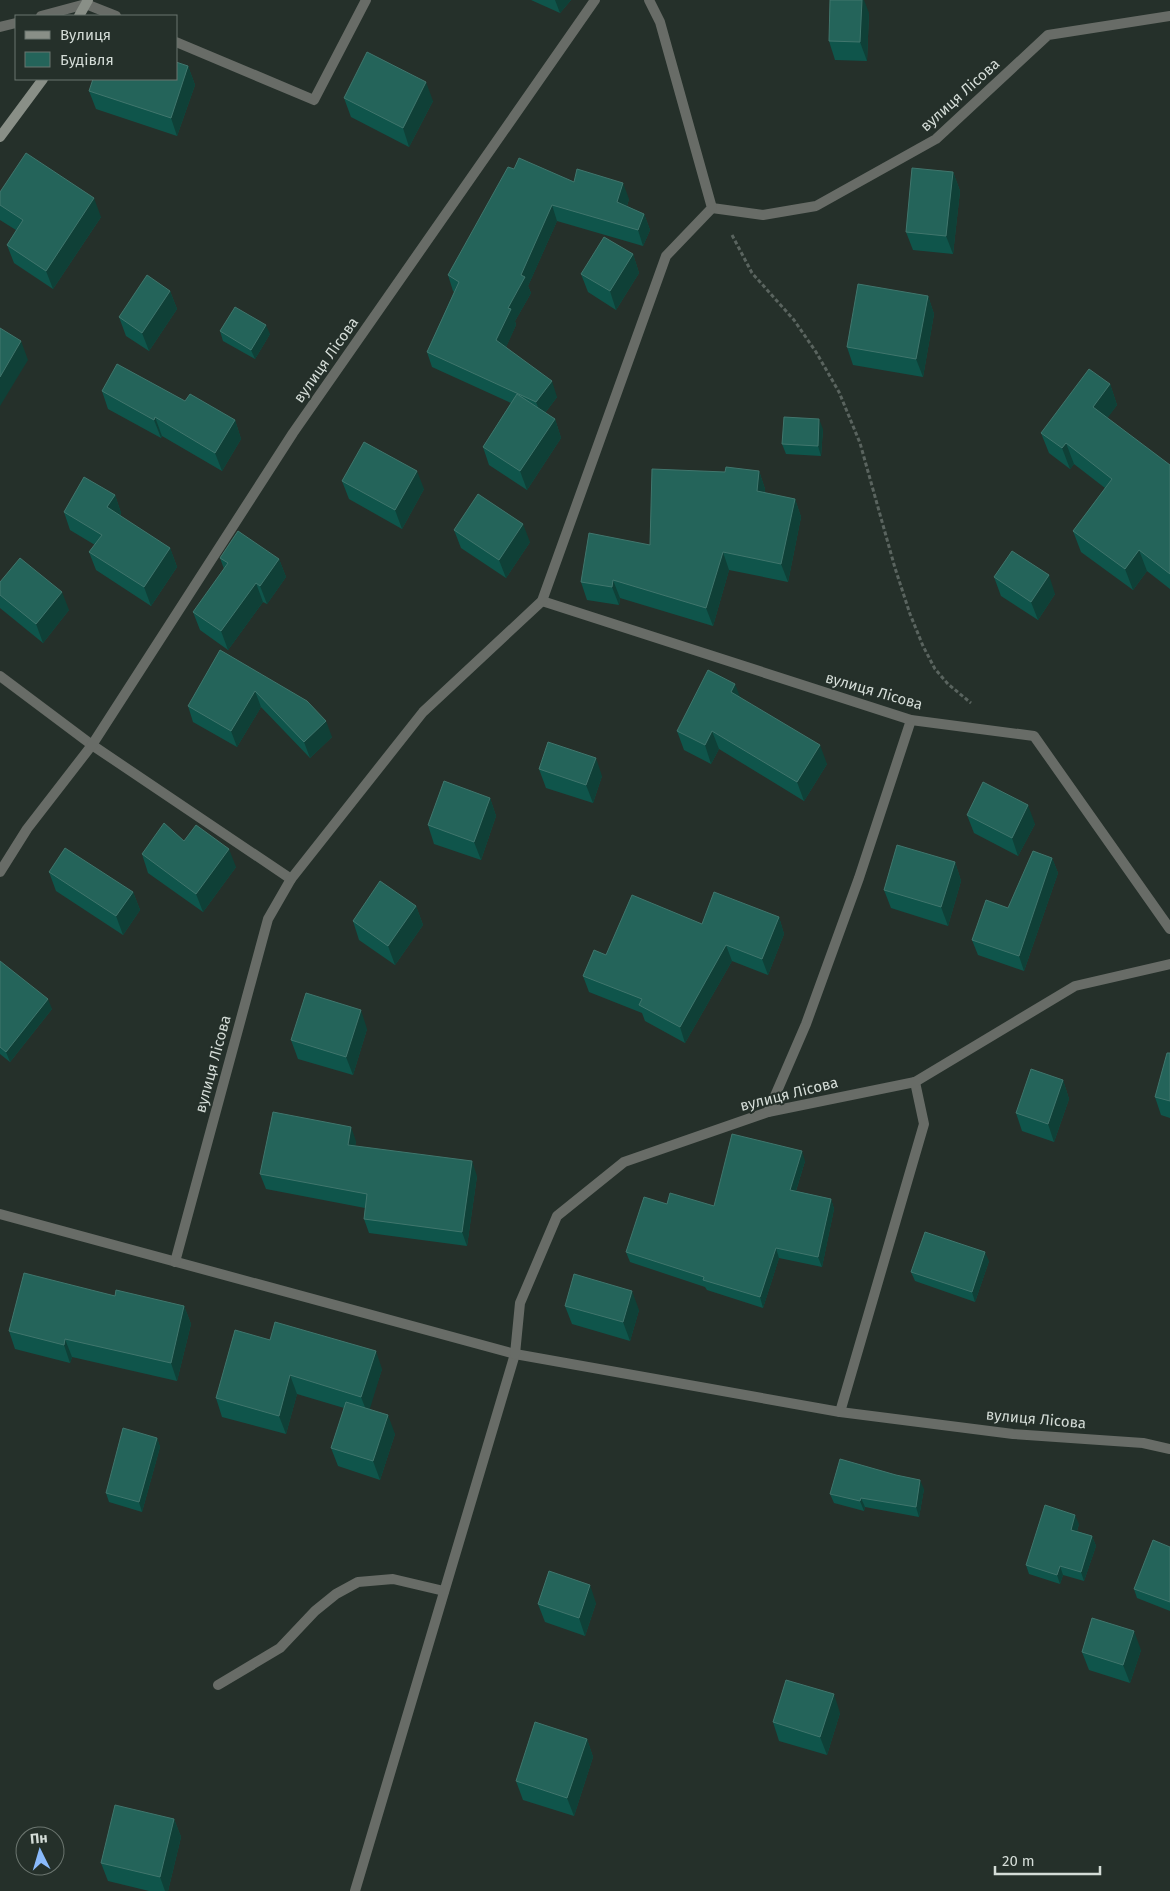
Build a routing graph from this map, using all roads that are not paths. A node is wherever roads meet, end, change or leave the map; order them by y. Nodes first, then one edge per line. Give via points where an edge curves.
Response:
1 (366, 0) edge
2 (595, 0) edge
3 (649, 0) edge
4 (87, 2) edge
5 (44, 15) edge
6 (80, 15) edge
7 (114, 15) edge
8 (1170, 16) edge
9 (15, 23) edge
10 (0, 27) edge
11 (178, 43) edge
12 (42, 80) edge
13 (0, 137) edge
14 (712, 208) junction
15 (542, 601) junction
16 (0, 676) edge
17 (911, 720) junction
18 (92, 745) junction
19 (0, 872) edge
20 (291, 879) junction
21 (1170, 929) edge
22 (1170, 964) edge
23 (915, 1082) junction
24 (768, 1112) junction
25 (0, 1214) edge
26 (175, 1262) junction
27 (515, 1354) junction
28 (840, 1412) junction
29 (1170, 1450) edge
30 (444, 1591) junction
31 (218, 1685) dead end
32 (355, 1891) edge

1 - 11 street via 314,100
2 - 18 street, вулиця Лісова via 293,433
3 - 14 street via 660,22
4 - 5 street
4 - 6 main road
4 - 7 street
8 - 14 street, вулиця Лісова via 1048,34 936,139 816,206 763,214
9 - 10 street
12 - 13 main road
14 - 15 street, вулиця Лісова via 666,256
15 - 17 street, вулиця Лісова
15 - 20 street, вулиця Лісова via 423,712
16 - 18 street
17 - 21 street, вулиця Лісова via 1034,736
17 - 24 street via 806,1024
18 - 19 street, вулиця Лісова via 27,829
18 - 20 street
20 - 26 street, вулиця Лісова via 268,919
22 - 23 street, вулиця Лісова via 1075,986
23 - 24 street, вулиця Лісова
23 - 28 street via 924,1124
24 - 27 street, вулиця Лісова via 624,1162 557,1216 520,1303
25 - 26 street, вулиця Лісова
26 - 27 street, вулиця Лісова
27 - 28 street, вулиця Лісова
27 - 30 street
28 - 29 street, вулиця Лісова via 1013,1434 1143,1443
30 - 31 street via 393,1579 358,1582 315,1611 280,1648
30 - 32 street

